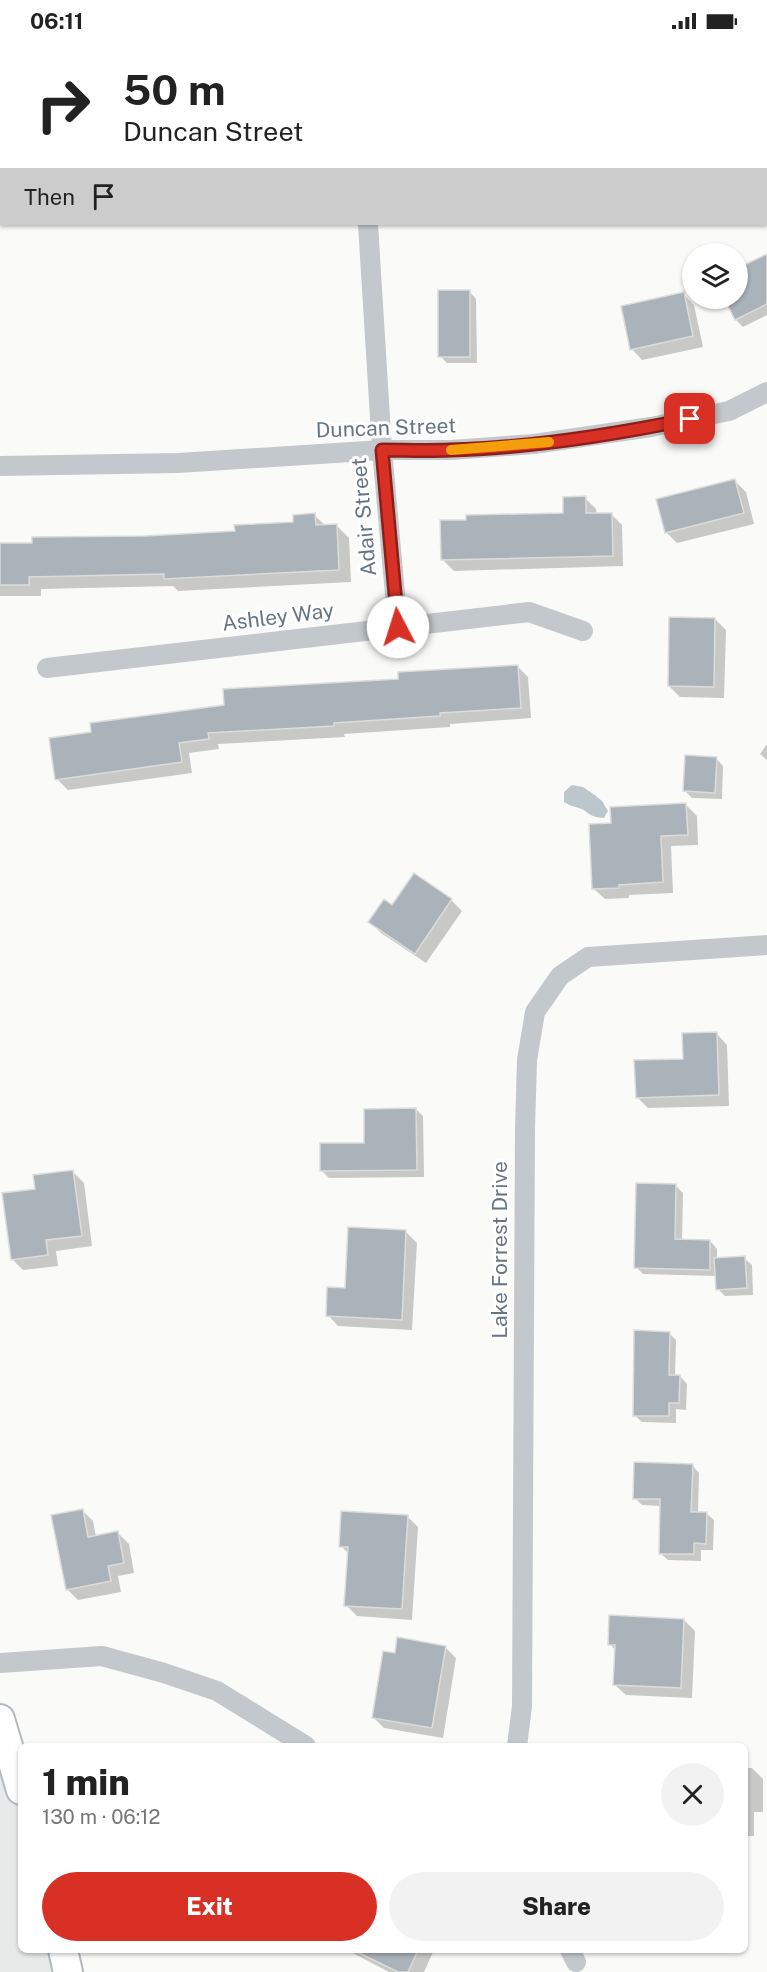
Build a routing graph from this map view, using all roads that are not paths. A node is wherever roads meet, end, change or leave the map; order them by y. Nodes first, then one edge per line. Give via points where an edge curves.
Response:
1 (368, 225) edge
2 (767, 392) edge
3 (382, 450) junction
4 (0, 466) edge
5 (398, 627) junction
6 (583, 631) dead end
7 (47, 668) dead end
8 (767, 945) edge
9 (0, 1663) edge
10 (0, 1719) edge
11 (301, 1743) edge
12 (517, 1743) edge
13 (18, 1780) edge
14 (64, 1953) edge
15 (68, 1972) edge

1 - 3 street, Adair Street
2 - 3 street, Duncan Street via 729,411 651,427 534,444
3 - 4 street, Duncan Street via 178,462
3 - 5 street, Adair Street
5 - 6 street, Ashley Way via 529,612
5 - 7 street, Ashley Way
8 - 12 street, Lake Forrest Drive via 588,957 560,976 535,1012 527,1060 525,1129 522,1706
9 - 11 street via 102,1656 217,1691
10 - 13 main road
14 - 15 main road

